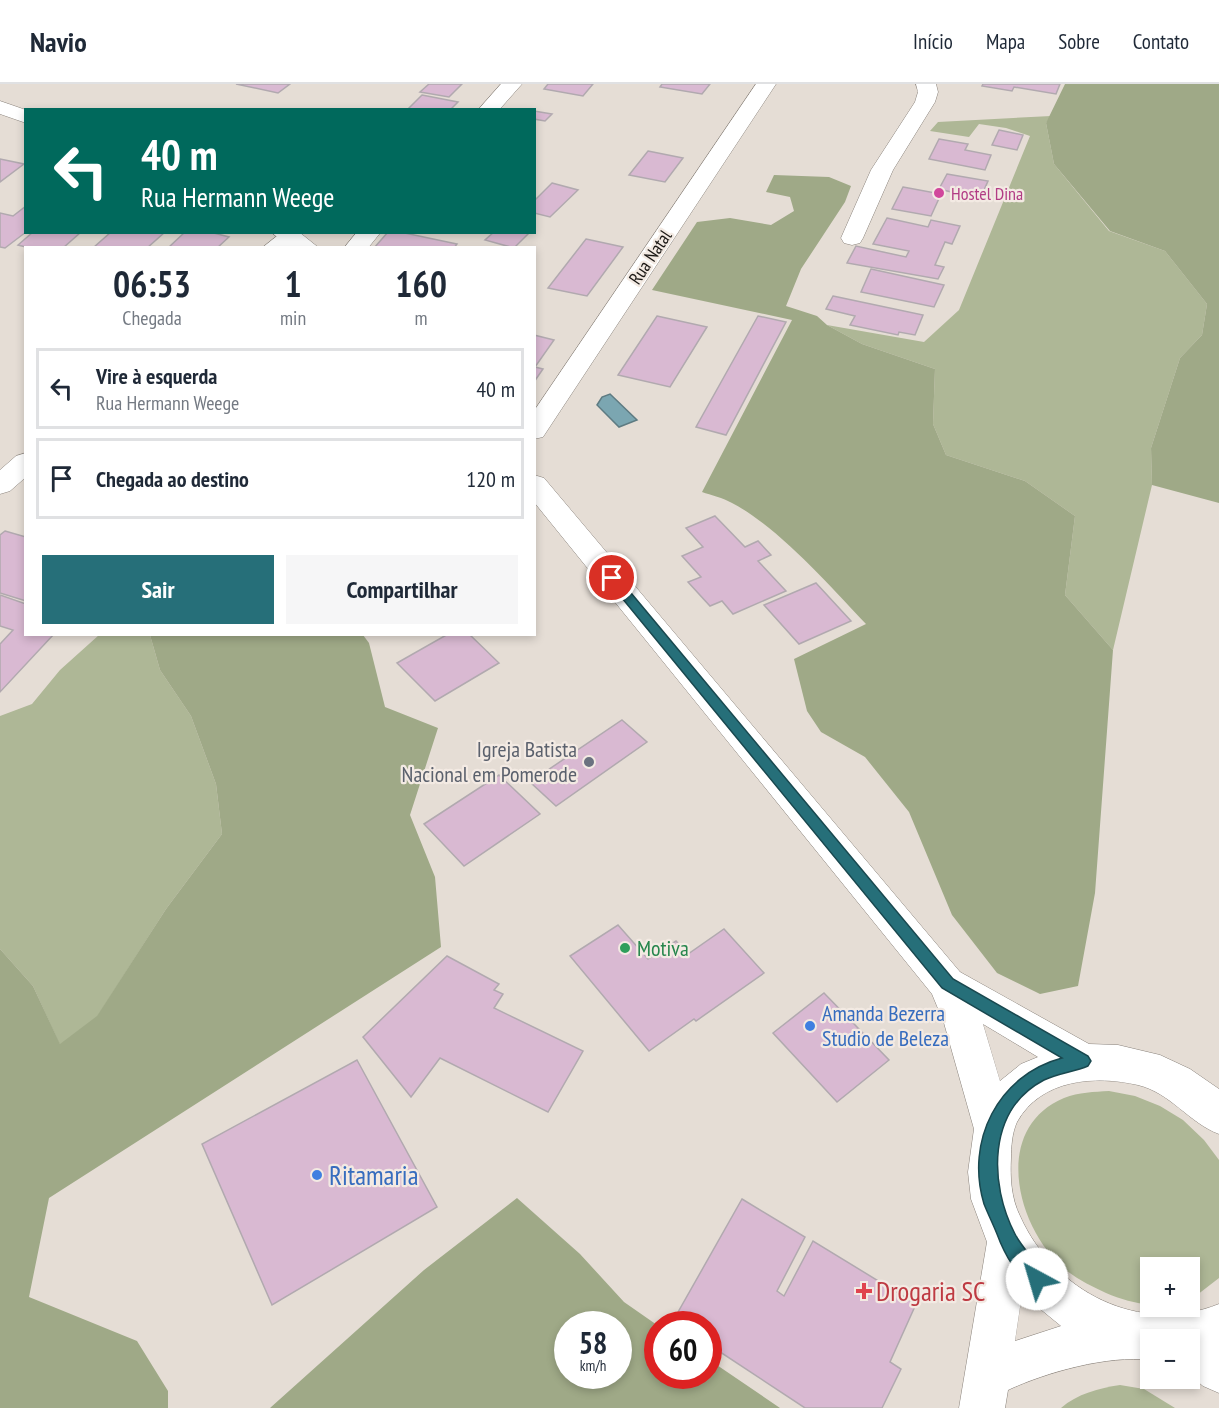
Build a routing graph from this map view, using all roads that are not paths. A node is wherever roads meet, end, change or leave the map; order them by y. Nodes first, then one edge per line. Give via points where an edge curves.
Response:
1 (512, 84) edge
2 (766, 84) edge
3 (926, 84) edge
4 (0, 107) edge
5 (490, 108) edge
6 (24, 116) edge
7 (368, 234) edge
8 (852, 238) dead end
9 (357, 246) edge
10 (536, 427) edge
11 (24, 464) edge
12 (0, 486) edge
13 (536, 486) edge
14 (947, 984) junction
15 (1082, 1061) junction
16 (1219, 1114) edge
17 (994, 1128) junction
18 (1009, 1241) junction
19 (1134, 1336) junction
20 (1140, 1336) edge
21 (1200, 1348) edge
22 (1219, 1370) edge
23 (985, 1391) edge

1 - 5 main road
2 - 10 main road, Rua Natal
3 - 8 main road via 925,102 882,170
4 - 6 main road
7 - 9 main road
11 - 12 main road
13 - 14 main road
14 - 15 main road
14 - 17 main road via 967,1034
15 - 16 main road via 1121,1062 1160,1074 1197,1094
15 - 17 main road via 1037,1075 1018,1089
17 - 18 main road via 987,1164 993,1202
18 - 19 main road via 1026,1268 1048,1291 1075,1311
18 - 23 main road
19 - 20 main road
19 - 23 main road via 1044,1352
21 - 22 main road

